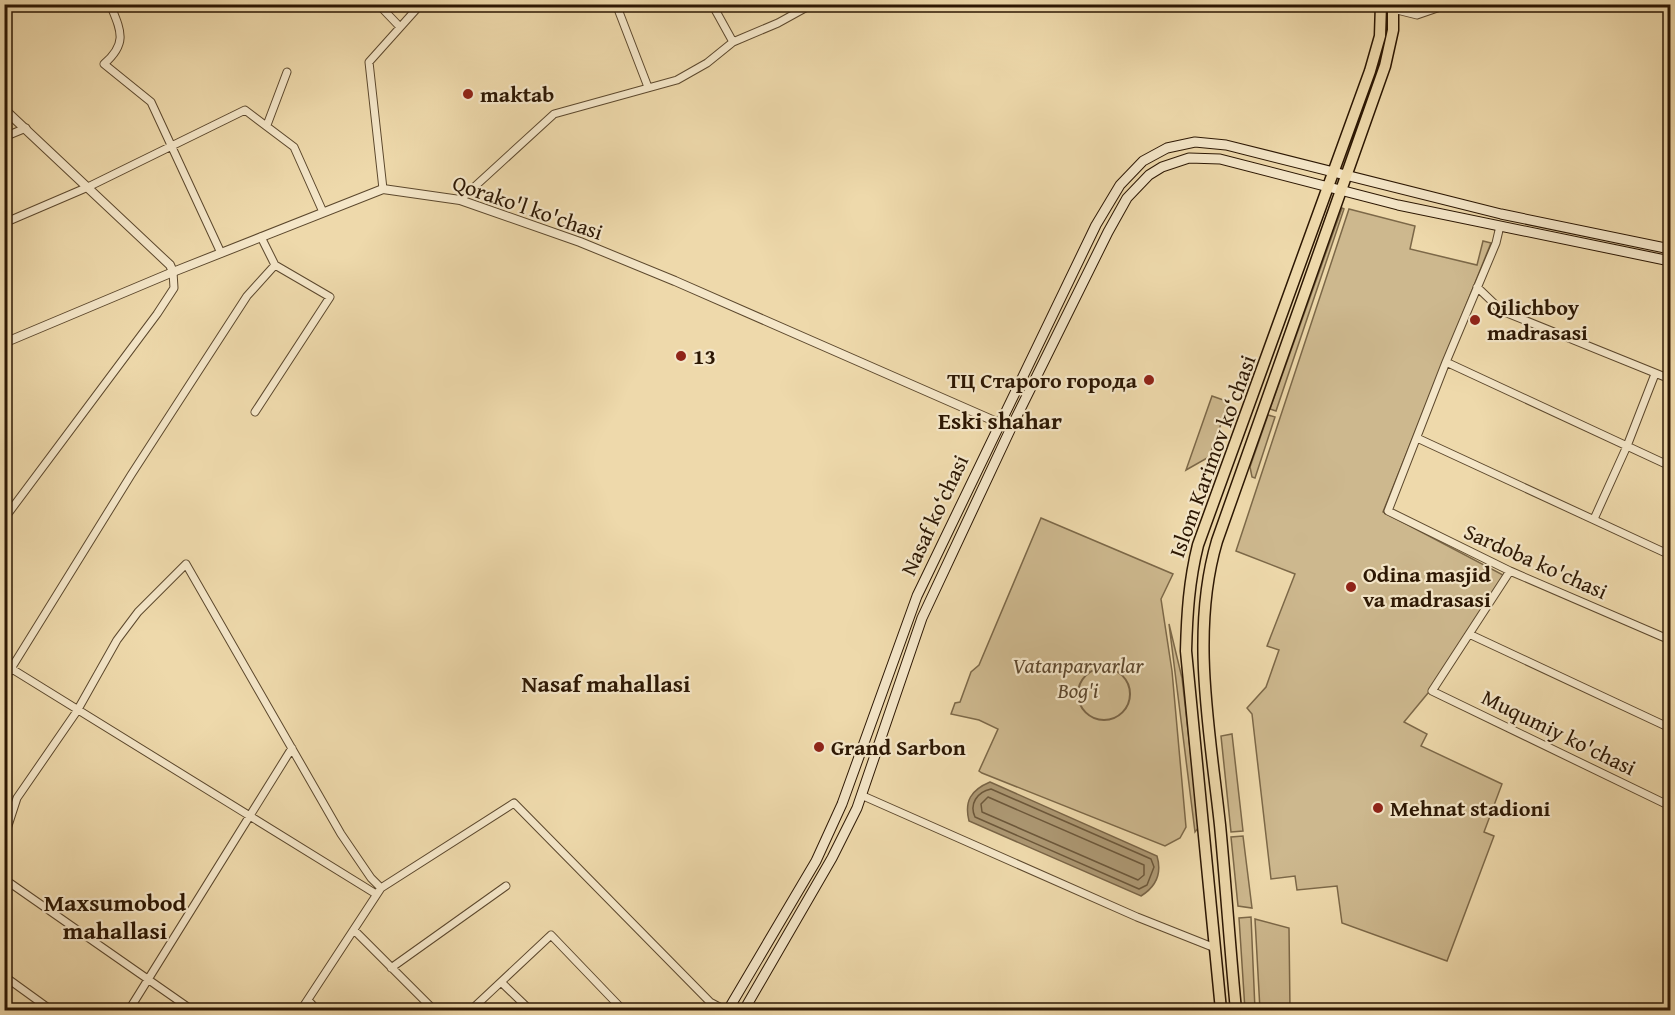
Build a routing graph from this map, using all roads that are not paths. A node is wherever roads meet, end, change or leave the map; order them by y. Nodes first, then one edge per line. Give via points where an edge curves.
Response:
1 (110, 4) edge
2 (378, 4) edge
3 (421, 4) edge
4 (616, 4) edge
5 (712, 4) edge
6 (805, 4) edge
7 (1381, 4) edge
8 (1449, 4) edge
9 (1393, 7) edge
10 (400, 27) junction
11 (733, 42) junction
12 (287, 72) dead end
13 (648, 87) junction
14 (4, 109) edge
15 (267, 125) junction
16 (26, 128) junction
17 (4, 137) edge
18 (172, 147) junction
19 (1333, 172) junction
20 (1347, 176) junction
21 (88, 187) junction
22 (1328, 187) junction
23 (383, 189) junction
24 (1342, 189) junction
25 (460, 200) junction
26 (323, 212) junction
27 (4, 223) edge
28 (1500, 226) junction
29 (261, 237) junction
30 (1612, 237) junction
31 (1609, 249) junction
32 (1671, 249) edge
33 (221, 253) junction
34 (1671, 261) edge
35 (274, 265) junction
36 (173, 272) junction
37 (1073, 273) junction
38 (1084, 279) junction
39 (1477, 287) junction
40 (4, 343) edge
41 (1446, 362) junction
42 (1655, 374) junction
43 (1671, 380) edge
44 (255, 412) dead end
45 (999, 423) junction
46 (1011, 428) junction
47 (1417, 438) junction
48 (1627, 446) junction
49 (1671, 466) edge
50 (4, 519) edge
51 (1594, 519) junction
52 (1671, 555) edge
53 (1510, 572) junction
54 (1469, 634) junction
55 (1671, 640) edge
56 (12, 669) junction
57 (4, 680) edge
58 (77, 711) junction
59 (1671, 728) edge
60 (1211, 745) junction
61 (1195, 746) junction
62 (292, 748) junction
63 (861, 795) junction
64 (1671, 806) edge
65 (252, 817) junction
66 (4, 838) edge
67 (10, 883) dead end
68 (506, 886) dead end
69 (378, 891) junction
70 (354, 930) junction
71 (1215, 948) junction
72 (391, 968) junction
73 (4, 976) edge
74 (148, 980) junction
75 (501, 982) junction
76 (308, 1000) junction
77 (51, 1011) edge
78 (129, 1011) edge
79 (192, 1011) edge
80 (301, 1011) edge
81 (317, 1011) edge
82 (434, 1011) edge
83 (471, 1011) edge
84 (530, 1011) edge
85 (623, 1011) edge
86 (727, 1011) edge
87 (744, 1011) edge
88 (1221, 1011) edge
89 (1236, 1011) edge

1 - 18 street via 121,32 117,52 104,64 151,102
2 - 10 street
3 - 10 street
4 - 13 street
5 - 11 street
6 - 11 street via 807,7 778,23
7 - 19 main road, Islom Karimov ko‘chasi via 1380,36 1373,62
8 - 9 street via 1417,15
9 - 20 main road, Islom Karimov ko‘chasi via 1393,30 1385,66
10 - 23 street via 369,62
11 - 13 street via 677,80
12 - 15 street
13 - 25 street via 554,114
14 - 16 street
15 - 18 street via 245,110
15 - 26 street via 294,147
16 - 17 street
16 - 21 street
18 - 21 street
18 - 33 street
19 - 20 main road, Nasaf ko‘chasi
19 - 22 main road, Islom Karimov ko‘chasi
19 - 37 main road, Nasaf ko‘chasi via 1211,142 1167,148 1143,160 1125,176
20 - 24 main road, Islom Karimov ko‘chasi
20 - 30 main road, Nasaf ko‘chasi
21 - 27 street
21 - 36 street
22 - 24 main road, Nasaf ko‘chasi
22 - 38 main road, Nasaf ko‘chasi via 1220,159 1177,161 1149,175 1127,198
22 - 61 main road, Islom Karimov ko‘chasi via 1198,545 1191,574 1186,651
23 - 25 street, Qorako'l ko'chasi
23 - 26 street, Qorako'l ko'chasi
24 - 28 main road, Nasaf ko‘chasi
24 - 60 main road, Islom Karimov ko‘chasi via 1210,566 1204,665
25 - 45 street, Qorako'l ko'chasi via 675,281
26 - 29 street, Qorako'l ko'chasi
28 - 31 main road, Nasaf ko‘chasi
28 - 39 street
29 - 33 street, Qorako'l ko'chasi
29 - 35 street
30 - 31 main road
30 - 32 main road, Nasaf ko‘chasi
31 - 34 main road, Nasaf ko‘chasi
33 - 36 street, Qorako'l ko'chasi
35 - 44 street via 330,297
35 - 56 street via 247,296
36 - 40 street, Qorako'l ko'chasi
36 - 50 street via 174,288 157,314
37 - 38 main road
37 - 45 main road, Nasaf ko‘chasi
38 - 46 main road, Nasaf ko‘chasi
39 - 41 street
39 - 42 street via 1502,311
41 - 47 street
41 - 48 street
42 - 43 street
42 - 48 street
45 - 46 street
45 - 86 main road, Nasaf ko‘chasi via 917,596 842,804 820,851
46 - 63 main road, Nasaf ko‘chasi via 922,618
47 - 51 street
47 - 53 street, Sardoba ko'chasi via 1388,511
48 - 49 street
48 - 51 street
51 - 52 street
53 - 54 street
53 - 55 street, Sardoba ko'chasi
54 - 59 street
54 - 64 street, Muqumiy ko'chasi via 1432,691
56 - 57 street
56 - 58 street
58 - 62 street via 131,621 186,564
58 - 65 street
58 - 66 street via 17,798
60 - 61 main road
60 - 89 main road, Islom Karimov ko‘chasi
61 - 71 main road, Islom Karimov ko‘chasi
62 - 65 street
62 - 69 street
63 - 71 street
63 - 87 main road, Nasaf ko‘chasi via 832,858
65 - 69 street
65 - 74 street
67 - 74 street
68 - 72 street
69 - 70 street
69 - 86 street via 514,803 710,1002
70 - 72 street
70 - 76 street
71 - 88 main road, Islom Karimov ko‘chasi
72 - 82 street
73 - 77 street
74 - 78 street
74 - 79 street
75 - 83 street
75 - 84 street
75 - 85 street via 551,935
76 - 80 street
76 - 81 street

